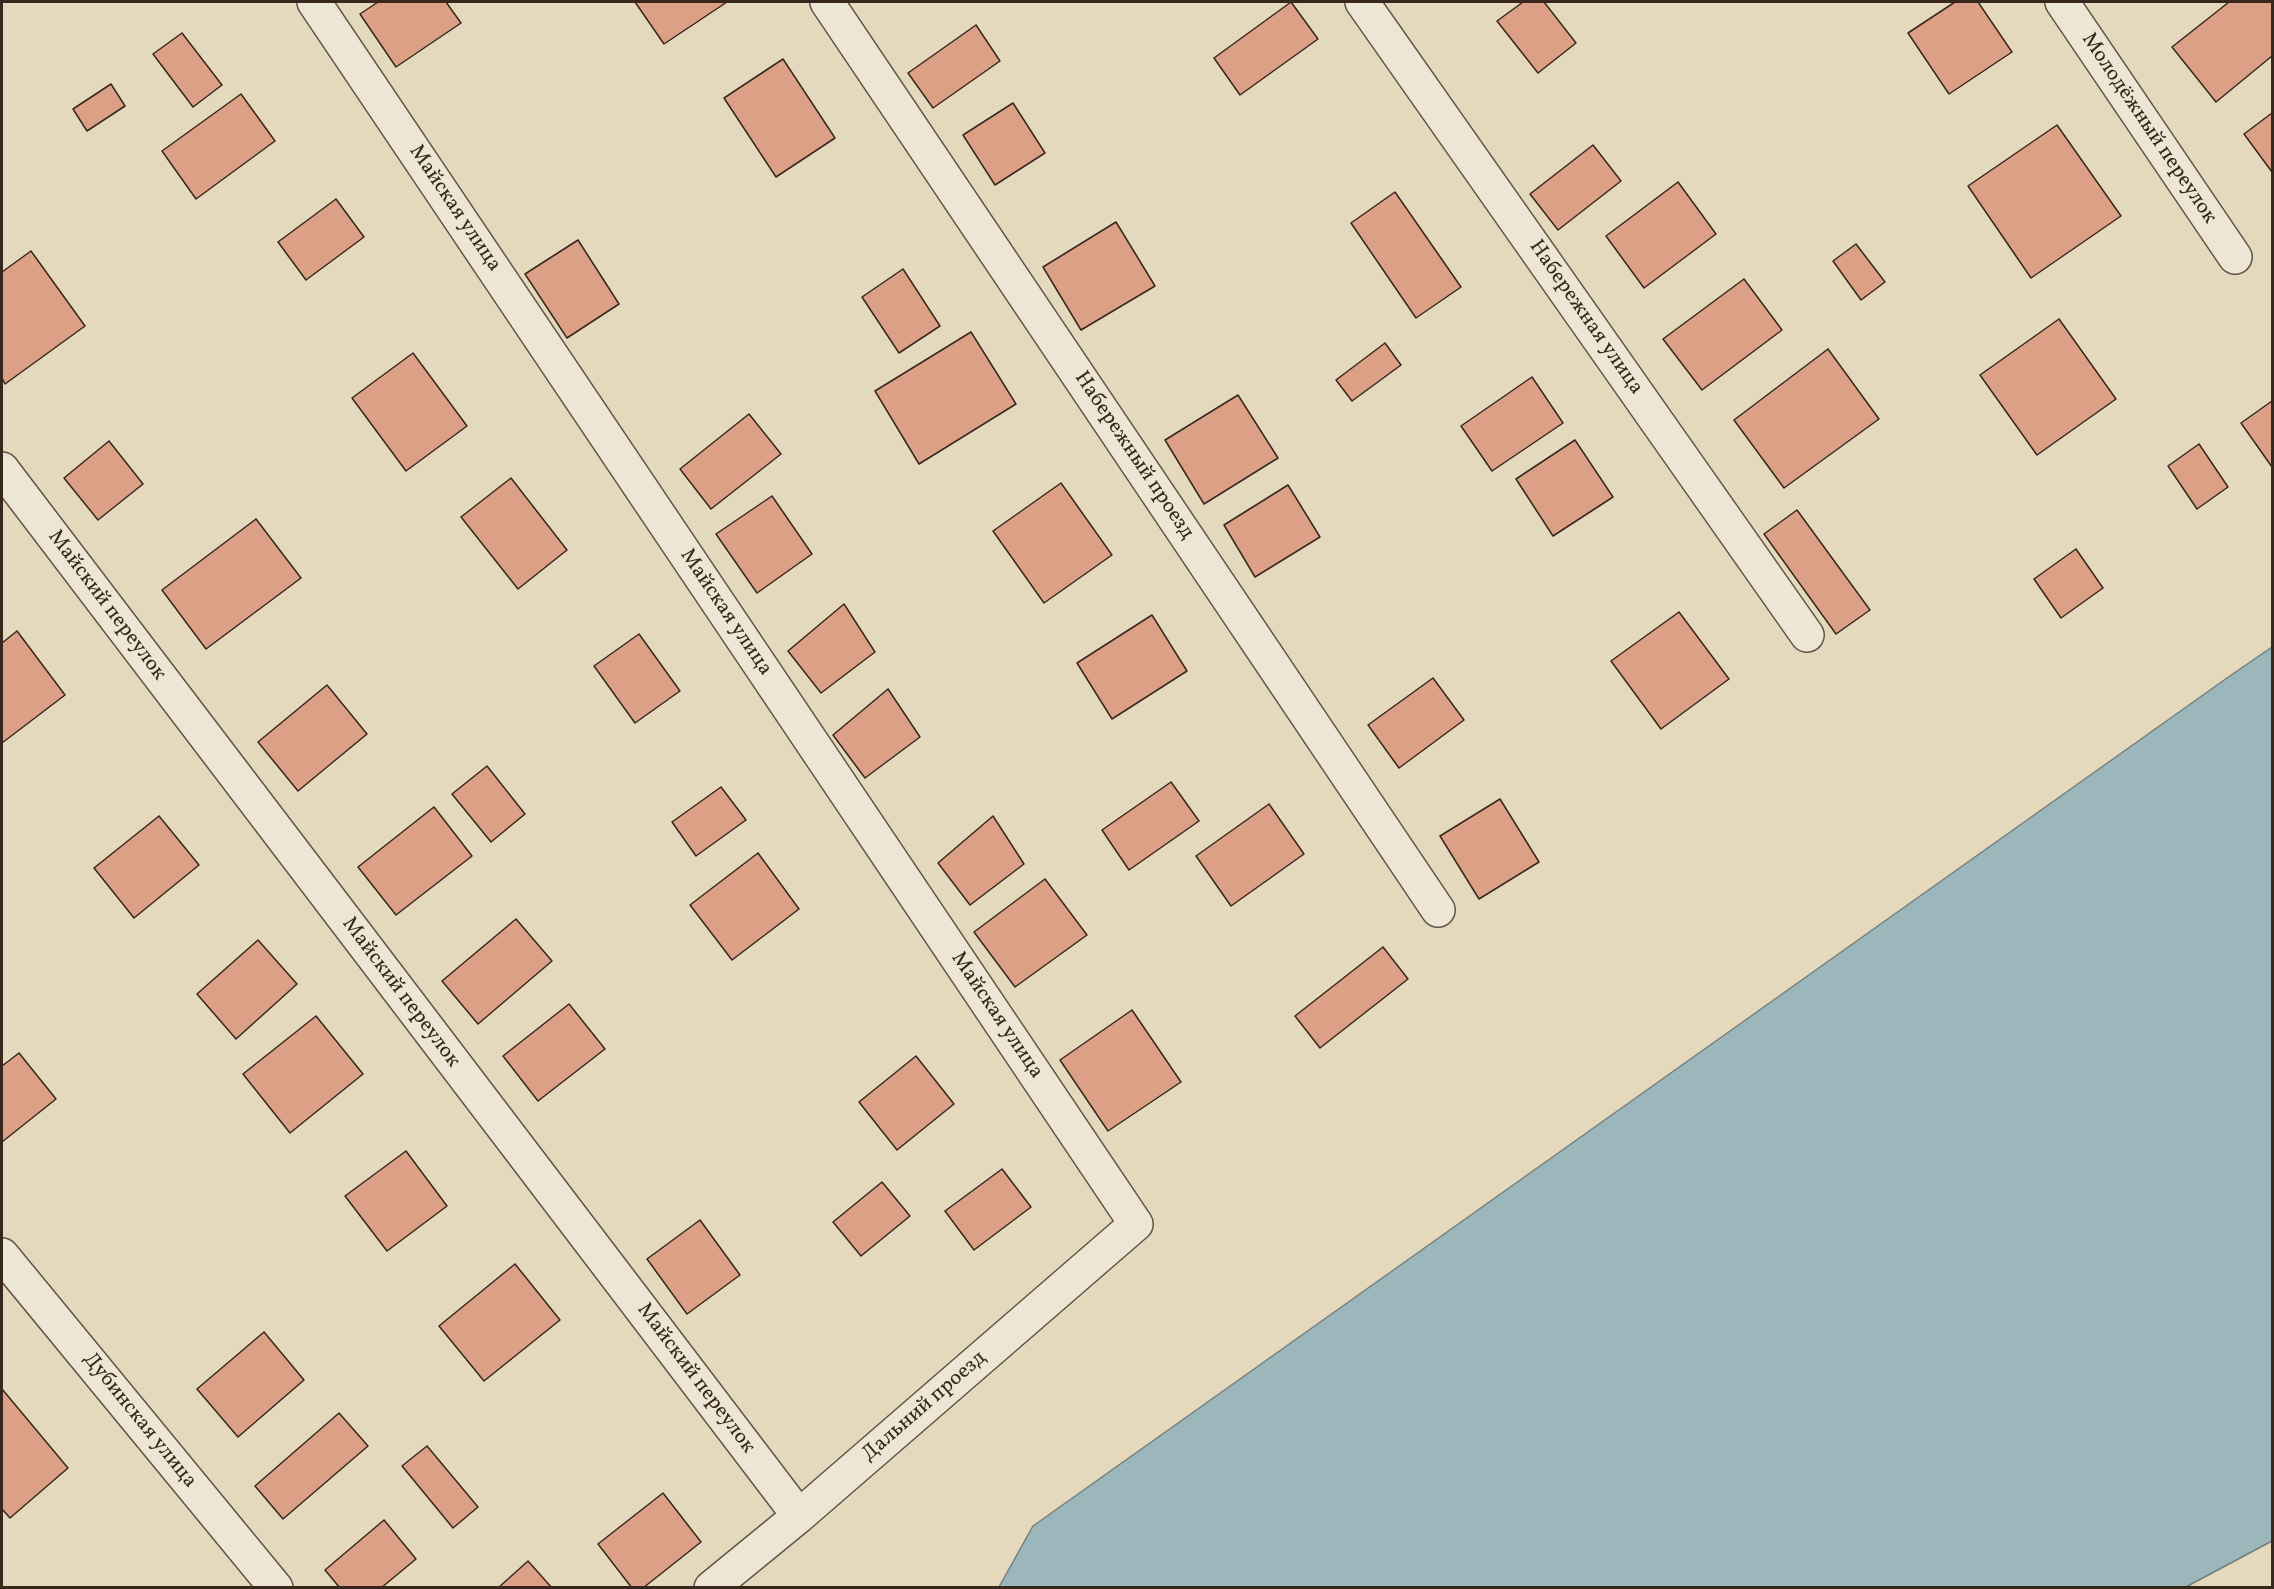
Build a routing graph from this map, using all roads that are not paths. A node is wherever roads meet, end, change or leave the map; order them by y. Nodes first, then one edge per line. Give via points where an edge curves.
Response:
1 (314, 2) edge
2 (827, 2) edge
3 (1362, 2) edge
4 (2062, 2) edge
5 (2235, 257) dead end
6 (2, 469) edge
7 (1808, 635) dead end
8 (1438, 910) dead end
9 (1136, 1224) joint
10 (2, 1255) edge
11 (799, 1516) junction
12 (276, 1587) edge
13 (711, 1587) edge

1 - 9 street, Майская улица
2 - 8 street, Набережный проезд
3 - 7 street, Набережная улица
4 - 5 street, Молодёжный переулок
6 - 11 street, Майский переулок
9 - 11 street, Дальний проезд
10 - 12 street, Дубинская улица
11 - 13 street, Дальний проезд

